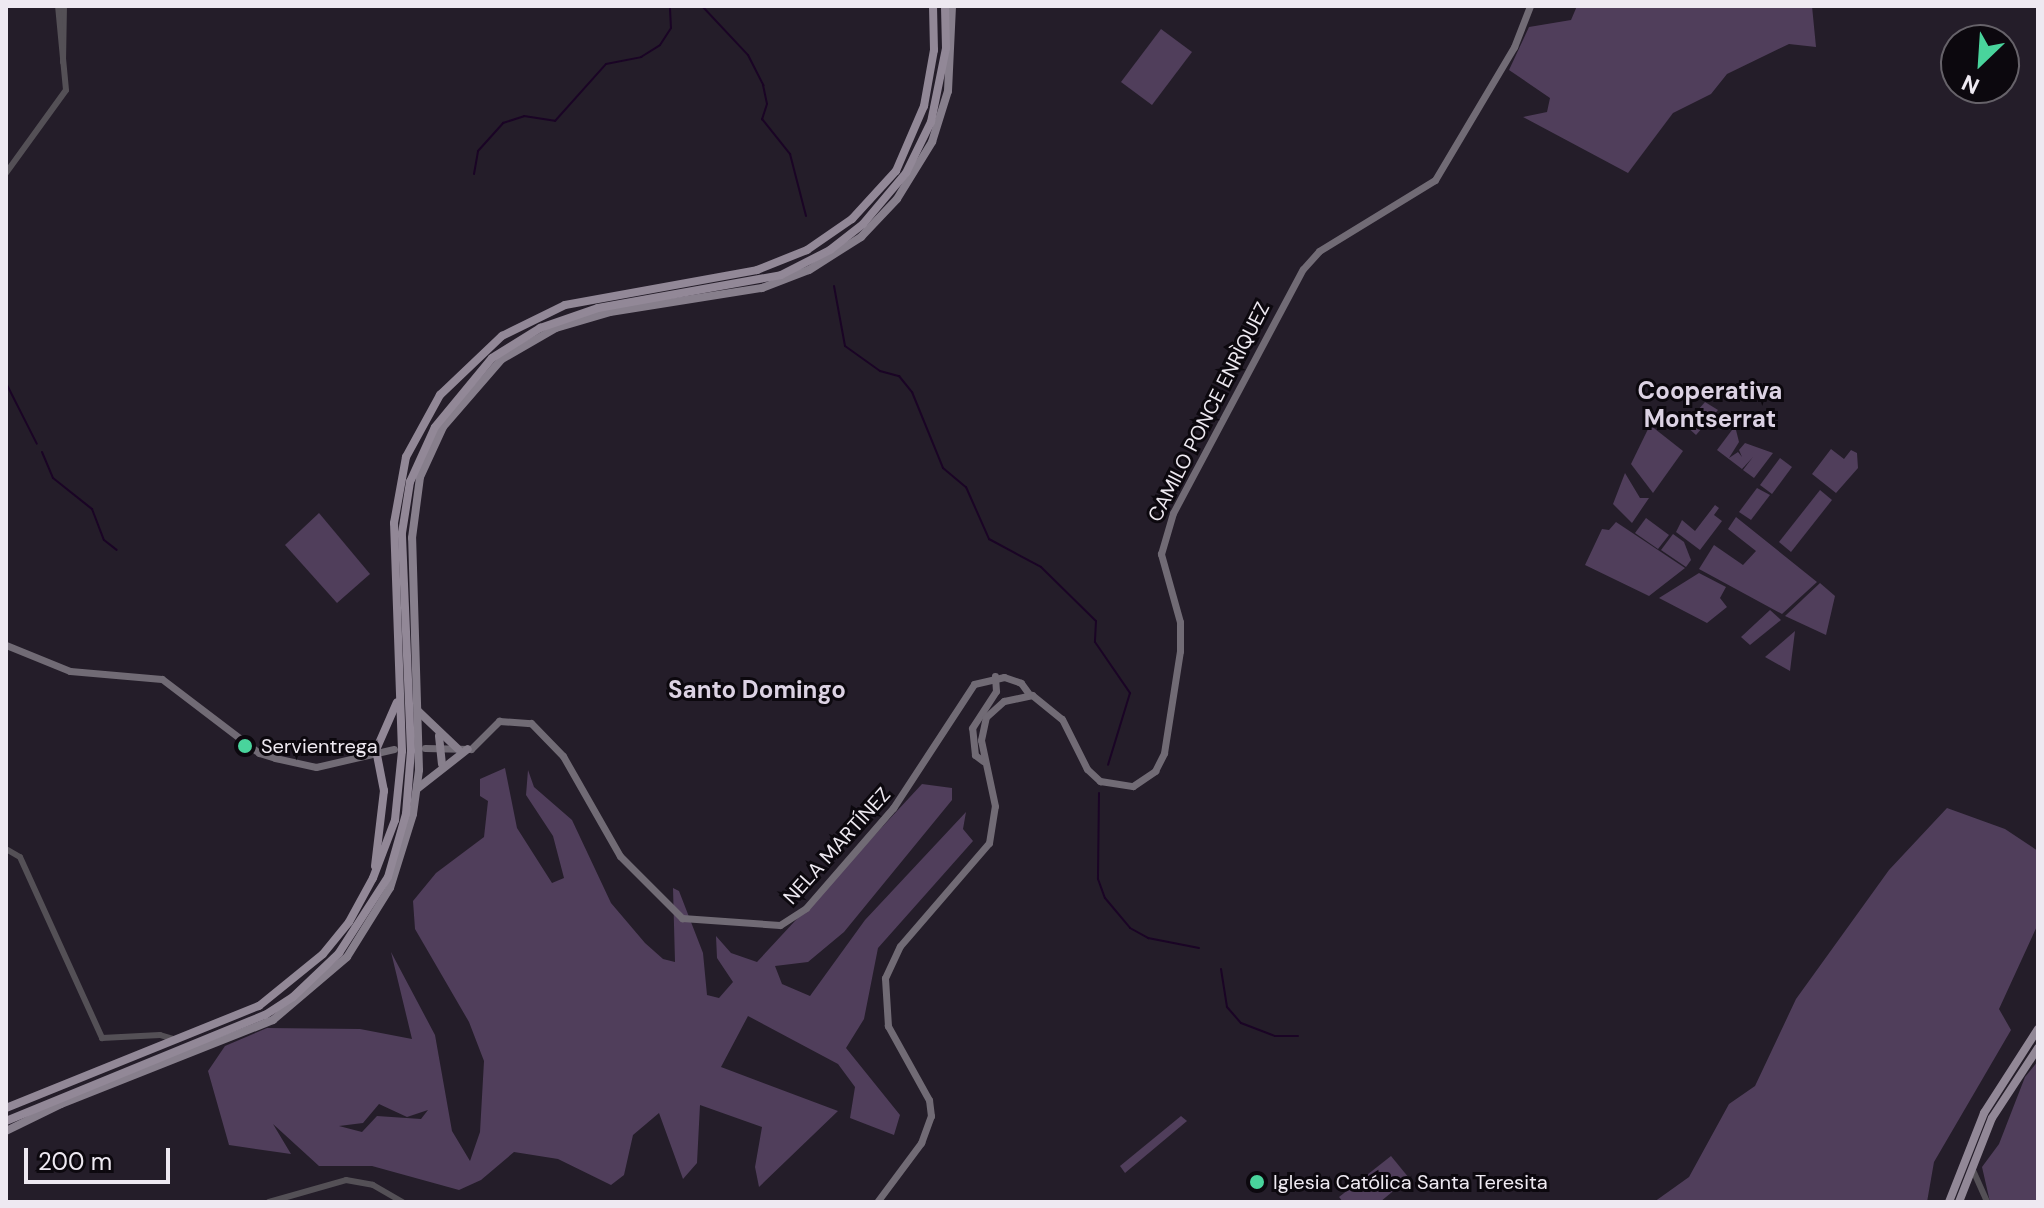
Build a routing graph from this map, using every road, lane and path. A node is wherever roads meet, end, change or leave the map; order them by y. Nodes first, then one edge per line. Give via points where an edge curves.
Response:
1 (58, 6) edge
2 (64, 6) edge
3 (933, 6) edge
4 (945, 6) edge
5 (952, 6) edge
6 (1530, 6) edge
7 (63, 62) junction
8 (6, 173) edge
9 (6, 645) edge
10 (995, 676) junction
11 (1029, 694) junction
12 (399, 697) junction
13 (417, 710) junction
14 (437, 733) junction
15 (425, 748) dead end
16 (441, 748) junction
17 (394, 749) dead end
18 (463, 749) junction
19 (376, 750) junction
20 (983, 761) junction
21 (439, 768) junction
22 (417, 789) junction
23 (6, 849) edge
24 (373, 878) junction
25 (2038, 1029) edge
26 (176, 1040) junction
27 (2038, 1048) edge
28 (6, 1108) edge
29 (6, 1121) edge
30 (6, 1131) edge
31 (1972, 1168) junction
32 (269, 1202) edge
33 (402, 1202) edge
34 (877, 1202) edge
35 (1949, 1202) edge
36 (1959, 1202) edge
37 (1987, 1202) edge

1 - 7 street
2 - 7 street
3 - 12 highway via 934,50 924,106 896,171 852,219 807,250 757,270 565,305 502,336 440,395 406,457 394,523
4 - 29 highway via 946,48 931,122 906,173 863,224 830,250 781,275 598,308 540,328 492,358 435,427 410,482 402,533 411,751 406,814 388,877 339,953 293,997 265,1015
5 - 13 main road via 948,91 932,142 897,199 861,237 809,270 762,288 610,312 556,328 502,359 464,399 428,454 414,508
6 - 11 main road, CAMILO PONCE ENRÌQUEZ via 1514,47 1435,180 1319,251 1303,269 1173,513 1161,554 1180,622 1180,651 1164,753 1155,771 1133,786 1100,781 1087,769 1062,719
7 - 8 street via 66,90
9 - 19 main road via 70,671 162,679 259,753 275,758 316,767
10 - 11 main road via 1014,679
10 - 18 main road, NELA MARTÍNEZ via 974,684 893,808 806,908 780,925 691,922 677,915 620,856 563,756 531,723 499,721 484,741
10 - 20 main road via 996,691 972,728 975,755
11 - 20 main road via 1000,702 986,717 980,733
12 - 19 highway
12 - 24 highway via 399,795 390,840
13 - 14 main road
13 - 22 main road
14 - 16 main road
14 - 18 main road
15 - 16 main road
16 - 18 main road
16 - 21 main road
17 - 19 main road
18 - 21 main road
19 - 24 highway via 384,791
20 - 34 main road via 995,806 988,846 900,946 885,978 888,1026 929,1100 931,1116 921,1143
21 - 22 main road
22 - 30 main road via 402,859 377,914 317,987 245,1033 61,1104
23 - 26 street via 20,857 102,1038 160,1035
24 - 26 highway via 338,935 279,994
25 - 35 highway via 1984,1113
26 - 28 highway
27 - 31 highway via 2000,1102
31 - 36 highway
31 - 37 street
32 - 33 street via 346,1180 373,1185

